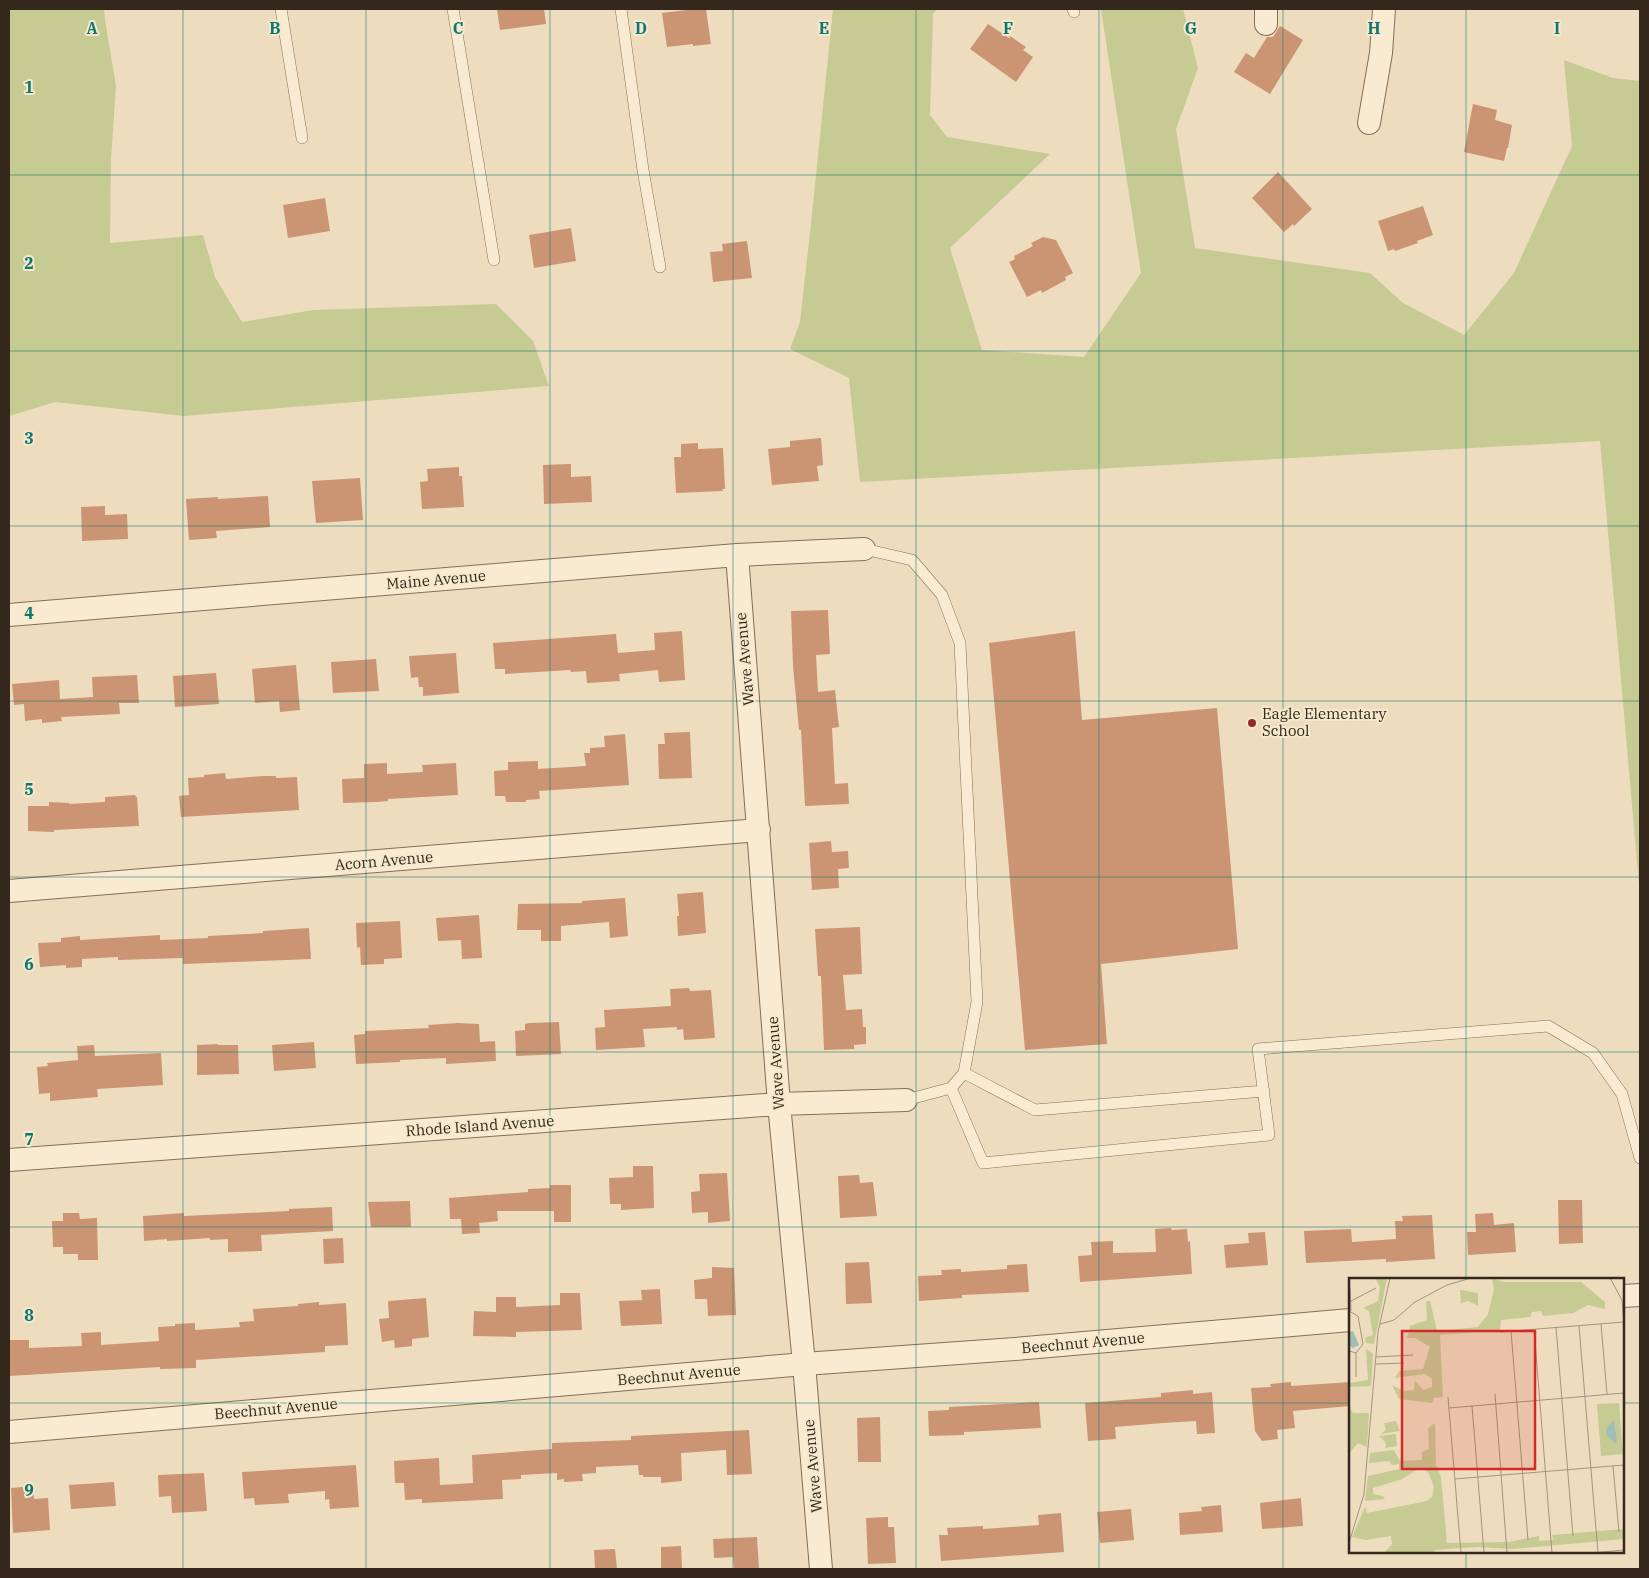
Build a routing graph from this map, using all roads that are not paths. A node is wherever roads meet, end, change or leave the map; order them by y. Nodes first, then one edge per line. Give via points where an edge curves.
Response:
1 (281, 9) edge
2 (453, 9) edge
3 (621, 9) edge
4 (1384, 9) edge
5 (1369, 123) dead end
6 (302, 138) dead end
7 (494, 260) dead end
8 (660, 267) dead end
9 (864, 549) joint
10 (737, 555) junction
11 (9, 615) edge
12 (759, 830) junction
13 (9, 892) edge
14 (964, 1073) junction
15 (951, 1088) junction
16 (1264, 1091) junction
17 (906, 1100) joint
18 (779, 1104) junction
19 (1640, 1158) edge
20 (9, 1160) edge
21 (1640, 1295) edge
22 (1624, 1296) edge
23 (1349, 1320) edge
24 (804, 1364) junction
25 (9, 1432) edge
26 (821, 1569) edge

1 - 6 lane
2 - 7 lane
3 - 8 lane
4 - 5 street via 1381,53
9 - 10 street, Maine Avenue
9 - 14 lane via 912,560 942,596 960,643 977,1002
10 - 11 street, Maine Avenue
10 - 12 street, Wave Avenue
12 - 13 street, Acorn Avenue
12 - 18 street, Wave Avenue
14 - 15 lane
14 - 16 lane via 1035,1110
15 - 16 lane via 983,1163 1269,1134
15 - 17 lane, Rhode Island Avenue
16 - 19 lane via 1258,1049 1548,1026 1592,1053 1622,1094
17 - 18 street, Rhode Island Avenue
18 - 20 street, Rhode Island Avenue
18 - 24 street, Wave Avenue
21 - 22 street
23 - 24 street, Beechnut Avenue
24 - 25 street, Beechnut Avenue
24 - 26 street, Wave Avenue

